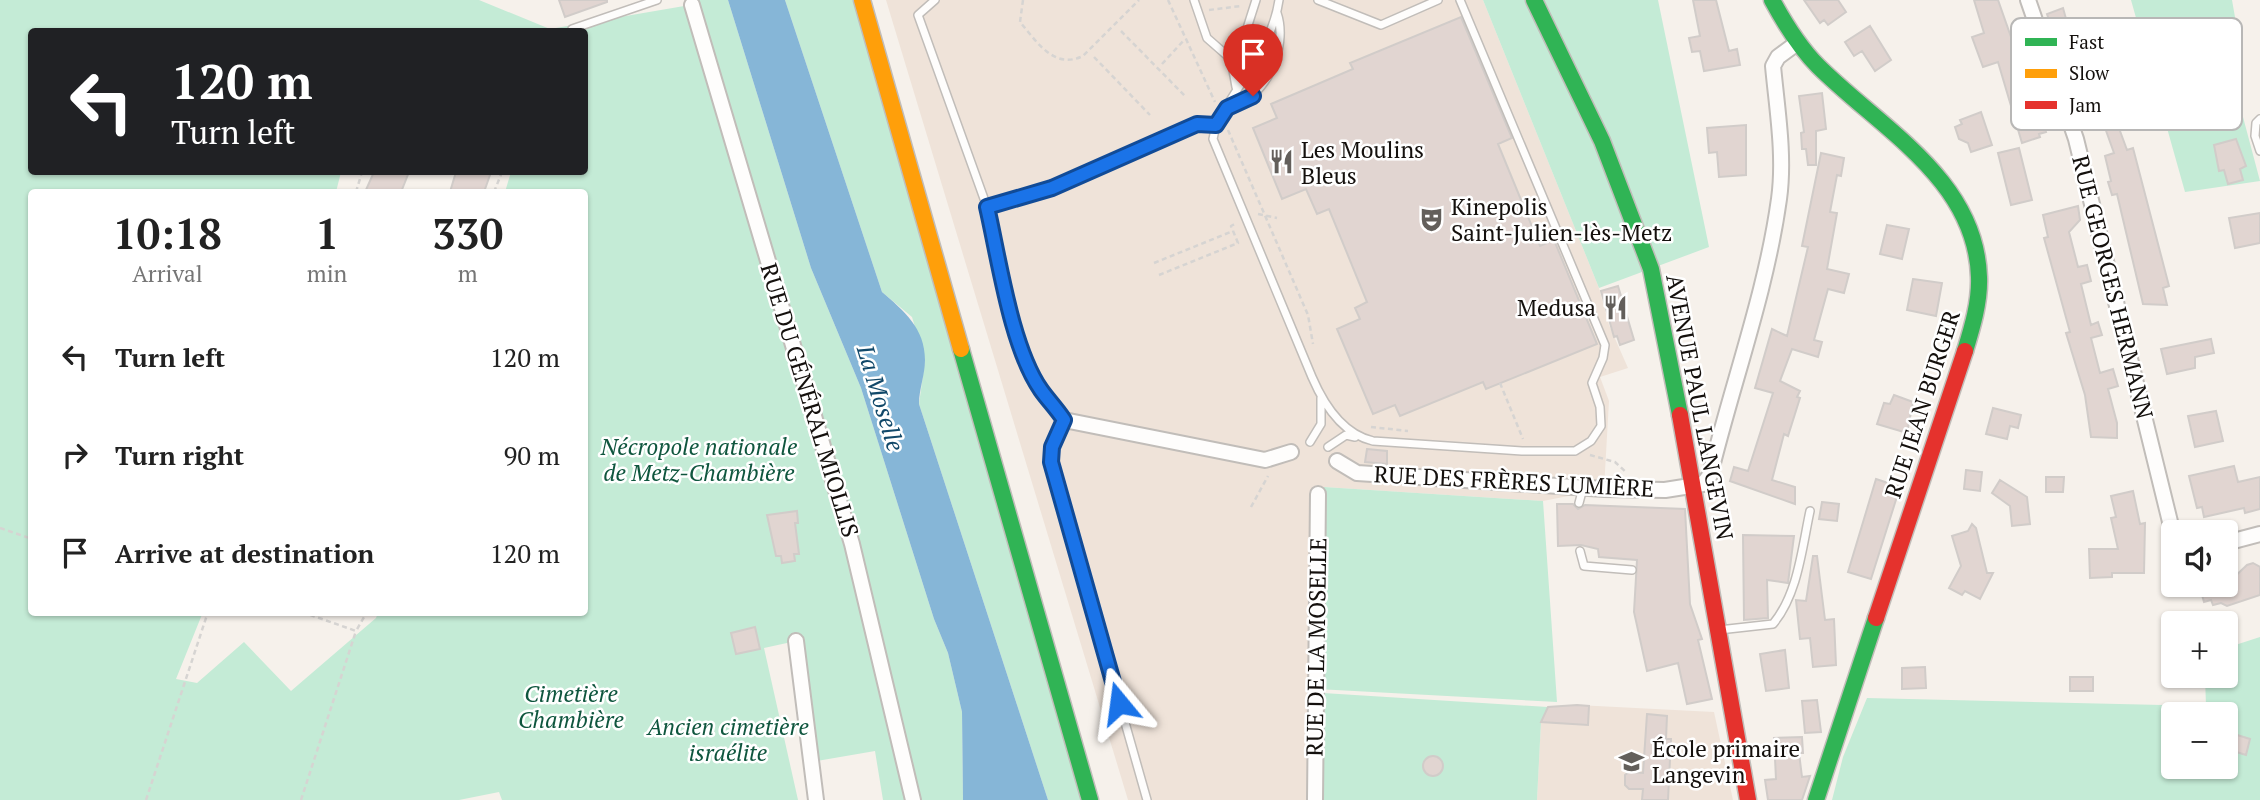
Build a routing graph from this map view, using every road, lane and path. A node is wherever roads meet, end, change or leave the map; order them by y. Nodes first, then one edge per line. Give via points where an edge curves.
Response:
1 (657, 0) edge
2 (862, 0) edge
3 (935, 0) edge
4 (1023, 0) edge
5 (1139, 0) edge
6 (1168, 0) edge
7 (1194, 0) edge
8 (1256, 0) edge
9 (1279, 0) edge
10 (1318, 0) edge
11 (1438, 0) edge
12 (1460, 0) edge
13 (1534, 0) edge
14 (1772, 0) edge
15 (2028, 0) edge
16 (692, 2) edge
17 (1277, 13) junction
18 (2034, 18) edge
19 (575, 28) edge
20 (1121, 31) dead end
21 (1185, 39) junction
22 (1797, 43) junction
23 (1094, 57) dead end
24 (1258, 57) junction
25 (1231, 59) junction
26 (1162, 64) dead end
27 (1247, 72) junction
28 (1268, 75) junction
29 (1236, 87) junction
30 (1185, 96) dead end
31 (1224, 111) junction
32 (1150, 115) dead end
33 (2260, 119) edge
34 (1216, 125) junction
35 (2073, 130) edge
36 (2260, 151) edge
37 (987, 207) junction
38 (1265, 215) junction
39 (1277, 218) dead end
40 (1247, 219) junction
41 (1233, 231) junction
42 (1154, 264) dead end
43 (1159, 275) dead end
44 (1313, 347) dead end
45 (1500, 383) dead end
46 (1321, 397) junction
47 (1064, 420) junction
48 (1363, 426) dead end
49 (1405, 428) dead end
50 (1356, 437) junction
51 (1523, 439) dead end
52 (1310, 442) dead end
53 (1328, 447) dead end
54 (1576, 451) junction
55 (1285, 454) joint
56 (1337, 461) dead end
57 (1583, 487) junction
58 (1693, 488) junction
59 (1639, 489) junction
60 (1318, 494) dead end
61 (1578, 503) dead end
62 (1251, 507) dead end
63 (1810, 511) dead end
64 (2170, 520) edge
65 (0, 528) edge
66 (2260, 534) edge
67 (28, 538) edge
68 (2238, 540) edge
69 (1580, 551) dead end
70 (1632, 570) dead end
71 (206, 616) edge
72 (313, 616) edge
73 (365, 616) edge
74 (1718, 630) junction
75 (356, 631) junction
76 (796, 641) dead end
77 (146, 800) edge
78 (301, 800) edge
79 (816, 800) edge
80 (913, 800) edge
81 (1090, 800) edge
82 (1147, 800) edge
83 (1315, 800) edge
84 (1748, 800) edge
85 (1816, 800) edge

1 - 19 lane
2 - 81 main road
3 - 37 lane via 918,15
4 - 5 path via 1020,22 1047,53 1060,60 1083,56
6 - 21 path
7 - 25 lane via 1207,38
8 - 24 lane via 1242,44
9 - 17 lane
10 - 11 lane via 1381,25
12 - 54 lane via 1605,345 1592,383 1601,426 1591,441
13 - 58 main road, AVENUE PAUL LANGEVIN via 1602,141 1651,269
14 - 22 main road, RUE JEAN BURGER
15 - 18 street, RUE GEORGES HERMANN
16 - 80 street, RUE DU GÉNÉRAL MIOLLIS via 852,544
17 - 24 lane
17 - 28 lane via 1282,26
20 - 30 path
21 - 26 path
21 - 31 path
22 - 58 street via 1773,66 1779,198 1755,308 1710,475
22 - 85 main road, RUE JEAN BURGER via 1943,180 1967,223 1979,275 1976,310 1964,355
23 - 32 path
24 - 27 lane
24 - 28 lane
25 - 27 lane
25 - 29 lane
27 - 28 lane via 1258,78
27 - 29 lane
28 - 31 lane via 1253,96
29 - 31 lane
31 - 34 lane
31 - 38 path
33 - 36 lane via 2255,136
34 - 37 lane via 1197,124 1065,182
34 - 40 lane via 1213,139
35 - 64 street, RUE GEORGES HERMANN
37 - 47 lane via 1025,356 1040,389
38 - 39 path
38 - 40 path
38 - 44 path via 1308,316
40 - 41 path via 1231,226
40 - 46 lane
41 - 42 path
41 - 43 path via 1238,243
45 - 51 path
46 - 50 lane
46 - 52 lane via 1321,425
47 - 55 street via 1265,460
47 - 82 lane via 1051,462
48 - 49 path
50 - 53 lane via 1346,435
50 - 54 lane via 1498,450
54 - 59 path via 1615,462
55 - 62 path
56 - 57 street, RUE DES FRÈRES LUMIÈRE via 1357,472
57 - 59 street, RUE DES FRÈRES LUMIÈRE
57 - 61 lane
58 - 59 street, RUE DES FRÈRES LUMIÈRE
58 - 74 main road, AVENUE PAUL LANGEVIN
60 - 83 street, RUE DE LA MOSELLE
63 - 74 lane via 1783,612 1773,624
65 - 67 path
66 - 68 street
69 - 70 lane via 1584,566
71 - 77 path
72 - 75 path
73 - 75 path
74 - 84 main road, AVENUE PAUL LANGEVIN
75 - 78 path
76 - 79 street

